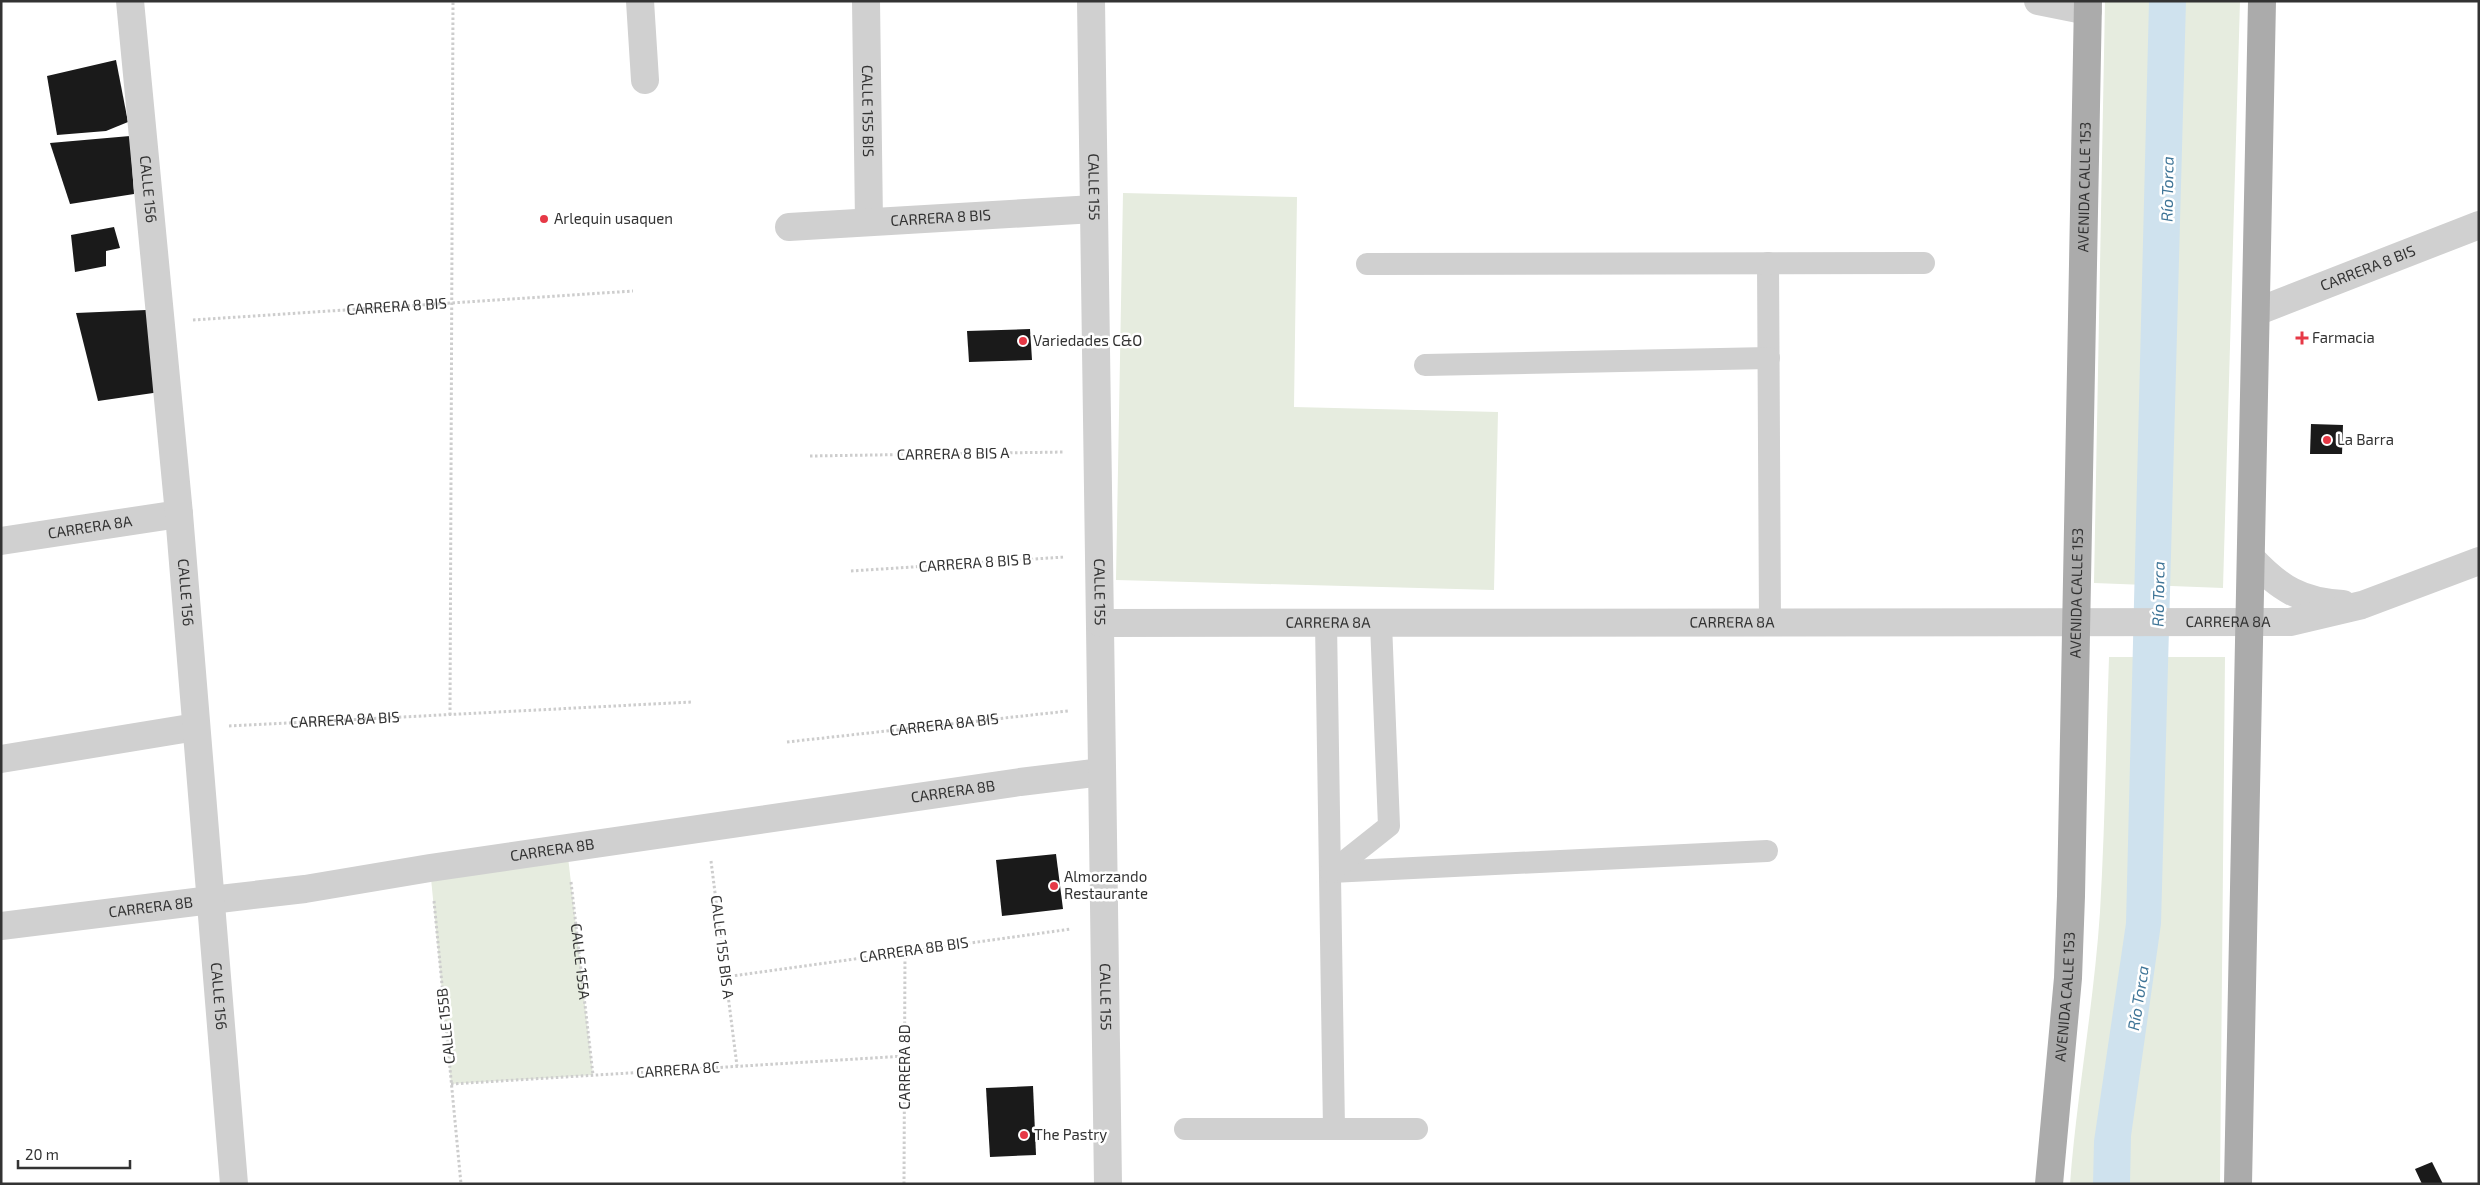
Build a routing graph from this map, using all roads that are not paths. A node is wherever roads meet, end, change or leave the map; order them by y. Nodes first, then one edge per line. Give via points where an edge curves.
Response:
1 (130, 1) edge
2 (640, 1) edge
3 (866, 1) edge
4 (1091, 1) edge
5 (2038, 1) edge
6 (2262, 1) edge
7 (2088, 6) edge
8 (646, 80) dead end
9 (1094, 209) junction
10 (868, 222) junction
11 (2479, 225) edge
12 (789, 227) dead end
13 (1768, 263) junction
14 (1924, 263) dead end
15 (1366, 264) dead end
16 (2256, 312) junction
17 (1769, 358) junction
18 (1425, 365) dead end
19 (179, 514) junction
20 (1, 541) edge
21 (2251, 558) junction
22 (2479, 561) edge
23 (2362, 605) junction
24 (1100, 623) junction
25 (1326, 623) junction
26 (1381, 623) junction
27 (1770, 623) junction
28 (2077, 623) junction
29 (2250, 623) junction
30 (196, 727) junction
31 (1, 759) edge
32 (1102, 772) junction
33 (1767, 851) dead end
34 (1331, 872) junction
35 (210, 900) junction
36 (1, 926) edge
37 (1185, 1129) dead end
38 (1334, 1129) junction
39 (1417, 1129) dead end
40 (234, 1184) edge
41 (1108, 1184) edge
42 (2048, 1184) edge
43 (2238, 1184) edge

1 - 19 street, CALLE 156
2 - 8 street
3 - 10 street, CALLE 155 BIS
4 - 9 street, CALLE 155
5 - 7 street
6 - 16 main road
7 - 28 main road, AVENIDA CALLE 153
9 - 10 street, CARRERA 8 BIS
9 - 24 street, CALLE 155
10 - 12 street, CARRERA 8 BIS
11 - 16 street, CARRERA 8 BIS
13 - 14 lane
13 - 15 lane
13 - 17 lane
16 - 21 main road
17 - 18 lane
17 - 27 lane
19 - 20 street, CARRERA 8A
19 - 30 street, CALLE 156
21 - 23 street, CARRERA 8A via 2270,579 2301,597 2327,604
21 - 29 main road
22 - 23 street, CARRERA 8A
23 - 29 street, CARRERA 8A via 2290,622
24 - 25 street, CARRERA 8A
24 - 32 street, CALLE 155
25 - 26 street, CARRERA 8A
25 - 34 lane
26 - 27 street, CARRERA 8A
26 - 34 lane via 1389,826
27 - 28 street, CARRERA 8A
28 - 29 street, CARRERA 8A
28 - 42 main road, AVENIDA CALLE 153 via 2068,978
29 - 43 main road
30 - 31 street
30 - 35 street, CALLE 156
32 - 35 street, CARRERA 8B via 430,868 305,889
32 - 41 street, CALLE 155
33 - 34 lane
34 - 38 lane
35 - 36 street, CARRERA 8B
35 - 40 street, CALLE 156
37 - 38 lane
38 - 39 lane

